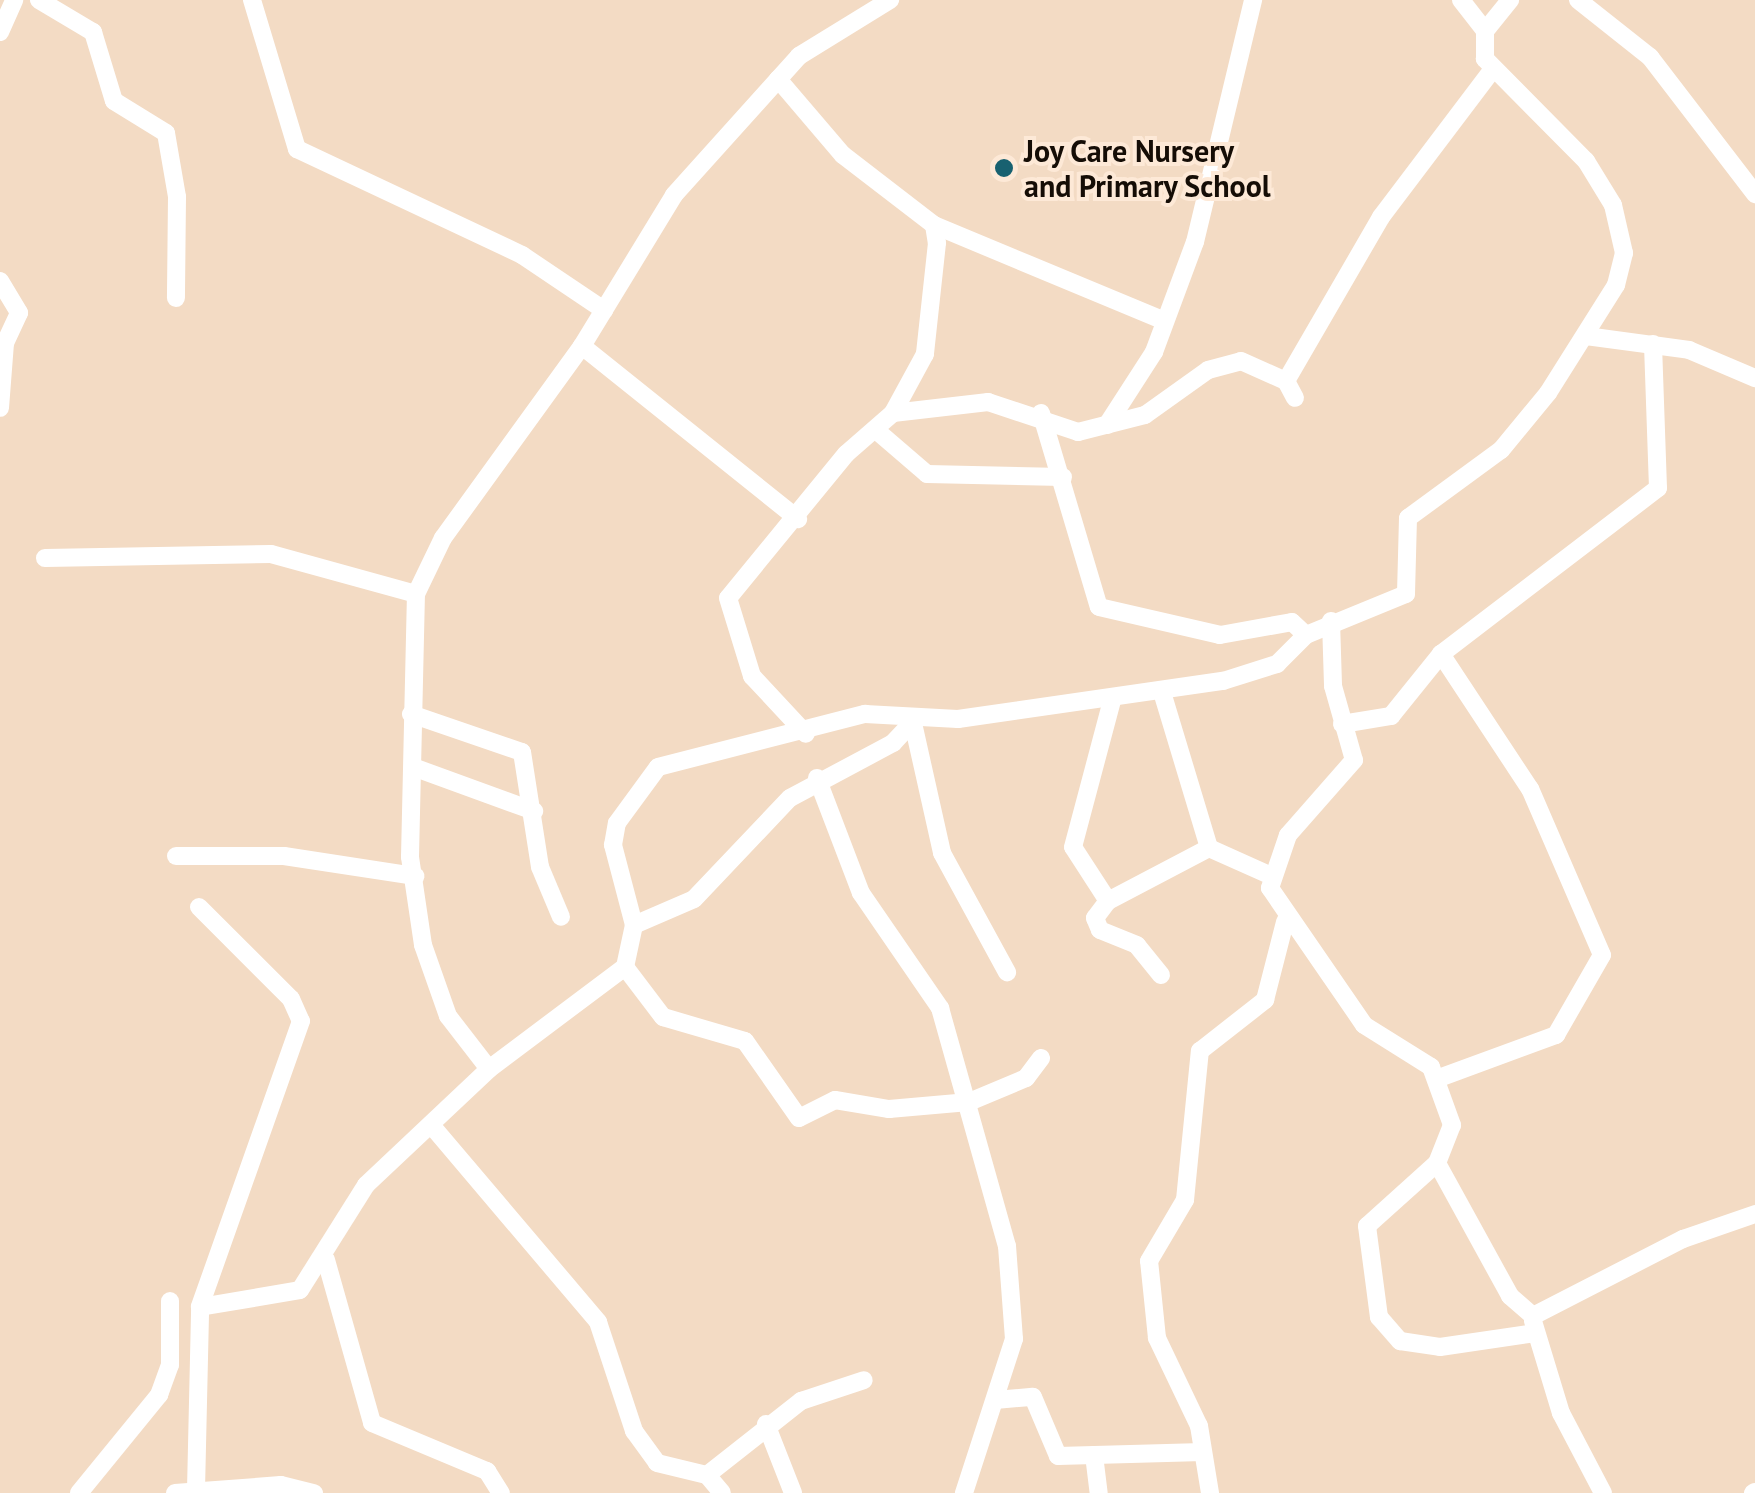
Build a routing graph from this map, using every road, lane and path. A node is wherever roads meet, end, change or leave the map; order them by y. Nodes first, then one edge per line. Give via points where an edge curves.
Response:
1 (14, 0) edge
2 (40, 0) edge
3 (252, 0) edge
4 (890, 0) edge
5 (1253, 0) edge
6 (1461, 0) edge
7 (1510, 0) edge
8 (1578, 0) edge
9 (1485, 31) junction
10 (0, 32) edge
11 (1492, 70) junction
12 (778, 79) junction
13 (1755, 194) edge
14 (934, 225) junction
15 (0, 281) edge
16 (176, 298) dead end
17 (604, 310) junction
18 (1162, 320) junction
19 (1586, 336) junction
20 (1653, 344) junction
21 (582, 346) junction
22 (1755, 378) edge
23 (1286, 380) junction
24 (1295, 398) dead end
25 (0, 408) edge
26 (893, 413) junction
27 (1041, 413) junction
28 (1107, 426) junction
29 (877, 431) junction
30 (1063, 477) junction
31 (798, 520) junction
32 (45, 558) dead end
33 (416, 594) junction
34 (1332, 621) junction
35 (1306, 634) junction
36 (1441, 654) junction
37 (1162, 692) junction
38 (1112, 700) junction
39 (411, 714) junction
40 (915, 720) junction
41 (1342, 724) junction
42 (806, 734) junction
43 (413, 767) junction
44 (817, 778) junction
45 (534, 811) junction
46 (1209, 848) junction
47 (176, 856) dead end
48 (1268, 874) junction
49 (415, 876) junction
50 (1108, 900) junction
51 (199, 906) dead end
52 (560, 917) dead end
53 (1285, 922) junction
54 (634, 926) junction
55 (625, 967) junction
56 (1007, 972) dead end
57 (1160, 975) dead end
58 (1041, 1058) dead end
59 (489, 1069) junction
60 (1439, 1078) junction
61 (970, 1102) junction
62 (432, 1126) junction
63 (1437, 1163) junction
64 (1755, 1214) edge
65 (326, 1260) junction
66 (170, 1301) dead end
67 (200, 1307) junction
68 (1534, 1324) junction
69 (864, 1380) dead end
70 (995, 1400) junction
71 (766, 1424) junction
72 (1203, 1452) junction
73 (1094, 1455) junction
74 (706, 1475) junction
75 (196, 1490) junction
76 (224, 1491) edge
77 (79, 1493) edge
78 (175, 1493) edge
79 (314, 1493) edge
80 (500, 1493) edge
81 (722, 1493) edge
82 (792, 1493) edge
83 (964, 1493) edge
84 (1099, 1493) edge
85 (1210, 1493) edge
86 (1603, 1493) edge

1 - 10 street
2 - 16 street via 93,32 114,101 170,142
3 - 17 street via 297,149 522,255
4 - 12 street via 822,39
5 - 18 street via 1195,242
6 - 9 street
7 - 9 street
8 - 13 street via 1650,57
9 - 11 street
11 - 19 street via 1562,132 1623,230 1616,285
11 - 23 street via 1381,217
12 - 14 street via 855,166
12 - 17 street via 674,194
14 - 18 street
14 - 26 street via 932,324
15 - 25 street via 18,313 4,343
17 - 21 street
18 - 28 street via 1154,352
19 - 20 street
19 - 34 street via 1501,450 1412,512 1406,594
20 - 22 street
20 - 36 street via 1658,488
21 - 31 street
21 - 33 street via 443,538
23 - 24 street
23 - 28 street via 1256,363 1227,364 1156,410
26 - 27 street via 956,400
26 - 29 street
27 - 28 street via 1070,432
27 - 30 street
29 - 30 street via 927,474
29 - 31 street via 846,454
30 - 35 street via 1080,567 1106,612 1220,634 1292,622
31 - 42 street via 728,598 752,676
32 - 33 street via 272,554
33 - 39 street
34 - 35 street
34 - 41 street
35 - 37 street via 1278,664
36 - 41 street via 1391,716
36 - 60 street via 1530,790 1602,955 1556,1035
37 - 38 street
37 - 46 street
38 - 40 street
38 - 50 street via 1073,847
39 - 43 street
39 - 45 street via 522,752
40 - 42 street via 865,714
40 - 44 street via 872,756
40 - 56 street via 942,853
41 - 48 street via 1350,771 1288,834
42 - 54 street via 678,756 643,782 612,846
43 - 45 street
43 - 49 street
44 - 54 street via 694,898
44 - 61 street via 861,894 940,1008
45 - 52 street via 540,867
46 - 48 street
46 - 50 street
47 - 49 street via 284,856
48 - 53 street
49 - 59 street via 436,992
50 - 57 street via 1096,924 1138,945
51 - 67 street via 291,998 301,1021
53 - 60 street via 1364,1025
53 - 72 street via 1265,1000 1200,1051 1185,1200 1149,1262 1157,1338
54 - 55 street
55 - 59 street
55 - 61 street via 663,1017 745,1041 799,1118 835,1100 889,1109
58 - 61 street via 1026,1078
59 - 62 street
60 - 63 street via 1452,1125
61 - 70 street via 1015,1315
62 - 65 street via 366,1184
62 - 74 street via 598,1322 634,1431 657,1463
63 - 68 street via 1510,1296
63 - 68 street via 1367,1226 1384,1332 1440,1347
64 - 68 street via 1683,1239
65 - 67 street via 276,1300
65 - 80 street via 372,1423 488,1471
66 - 77 street via 170,1365 160,1395
67 - 75 street
68 - 86 street via 1561,1413
69 - 71 street via 824,1389
70 - 73 street via 1033,1397 1051,1454
70 - 83 street
71 - 74 street
71 - 82 street
72 - 73 street
72 - 85 street
73 - 84 street
74 - 81 street
75 - 76 street
75 - 78 street
76 - 79 street

